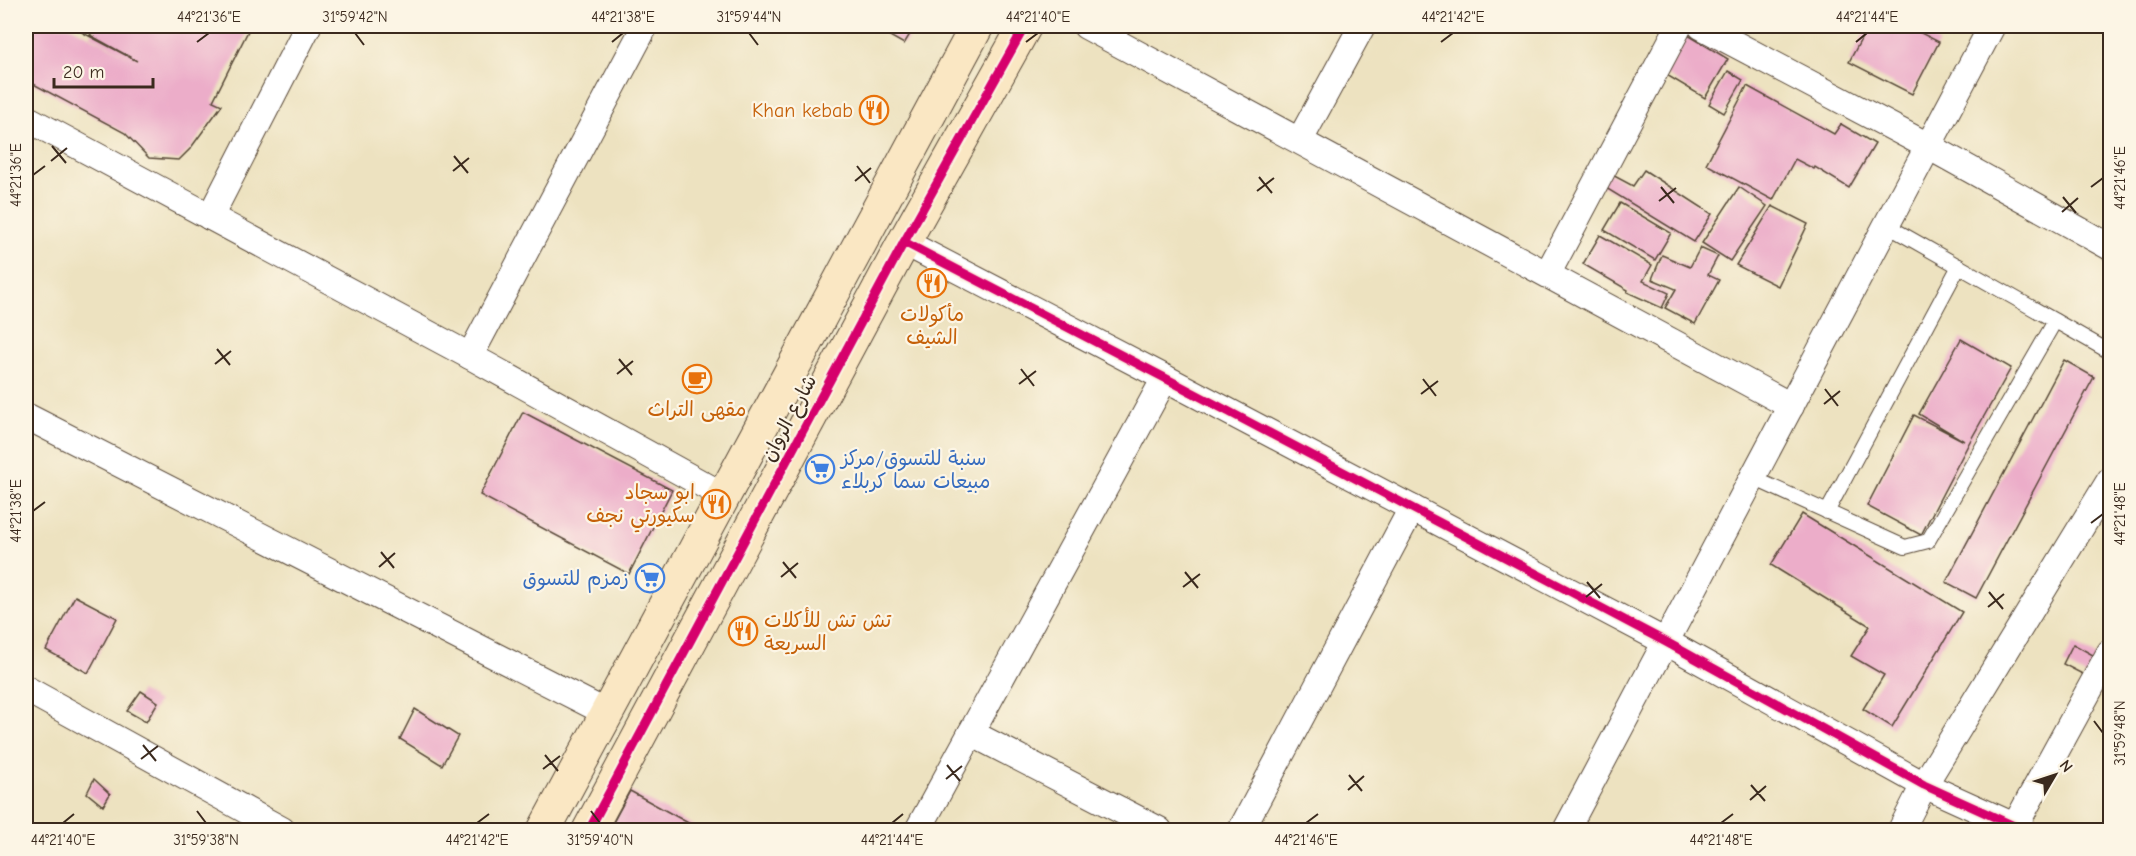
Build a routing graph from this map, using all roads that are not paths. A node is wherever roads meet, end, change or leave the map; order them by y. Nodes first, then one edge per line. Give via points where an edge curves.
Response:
1 (308, 26) edge
2 (645, 26) edge
3 (976, 26) edge
4 (1025, 26) edge
5 (1086, 26) edge
6 (1362, 26) edge
7 (1678, 26) edge
8 (1701, 26) edge
9 (1992, 26) edge
10 (26, 118) edge
11 (1300, 140) junction
12 (1928, 146) junction
13 (210, 217) junction
14 (1886, 225) junction
15 (904, 242) junction
16 (2110, 248) edge
17 (1959, 266) junction
18 (1548, 273) junction
19 (2055, 321) junction
20 (2110, 352) edge
21 (470, 356) junction
22 (1166, 378) junction
23 (1791, 406) junction
24 (26, 416) edge
25 (1753, 478) junction
26 (2110, 480) edge
27 (724, 496) junction
28 (1412, 508) junction
29 (1827, 512) junction
30 (1666, 642) junction
31 (2110, 652) edge
32 (26, 689) edge
33 (607, 713) junction
34 (971, 733) junction
35 (1924, 785) junction
36 (2019, 828) edge
37 (282, 831) edge
38 (544, 831) edge
39 (589, 831) edge
40 (918, 831) edge
41 (1159, 831) edge
42 (1241, 831) edge
43 (1566, 831) edge
44 (1901, 831) edge

1 - 13 street
2 - 21 street
3 - 27 street, شارع الروان
4 - 15 street, شارع الروان
5 - 11 street
6 - 11 street
7 - 18 street
8 - 12 street
9 - 12 street
10 - 13 street
11 - 18 street
12 - 14 street
12 - 16 street
13 - 21 street
14 - 17 lane
14 - 23 street
15 - 22 street
15 - 39 street, شارع الروان
17 - 19 lane
17 - 29 lane
18 - 23 street
19 - 20 lane
19 - 29 lane via 1928,541 1905,547
21 - 27 street
22 - 28 street
22 - 34 street
23 - 25 street
24 - 33 street
25 - 29 lane
25 - 30 street
26 - 35 street
27 - 33 street, شارع الروان
28 - 30 street
28 - 42 street
30 - 35 street
30 - 43 street
31 - 36 street
32 - 37 street
33 - 38 street, شارع الروان
34 - 40 street
34 - 41 street
35 - 36 street
35 - 44 street

